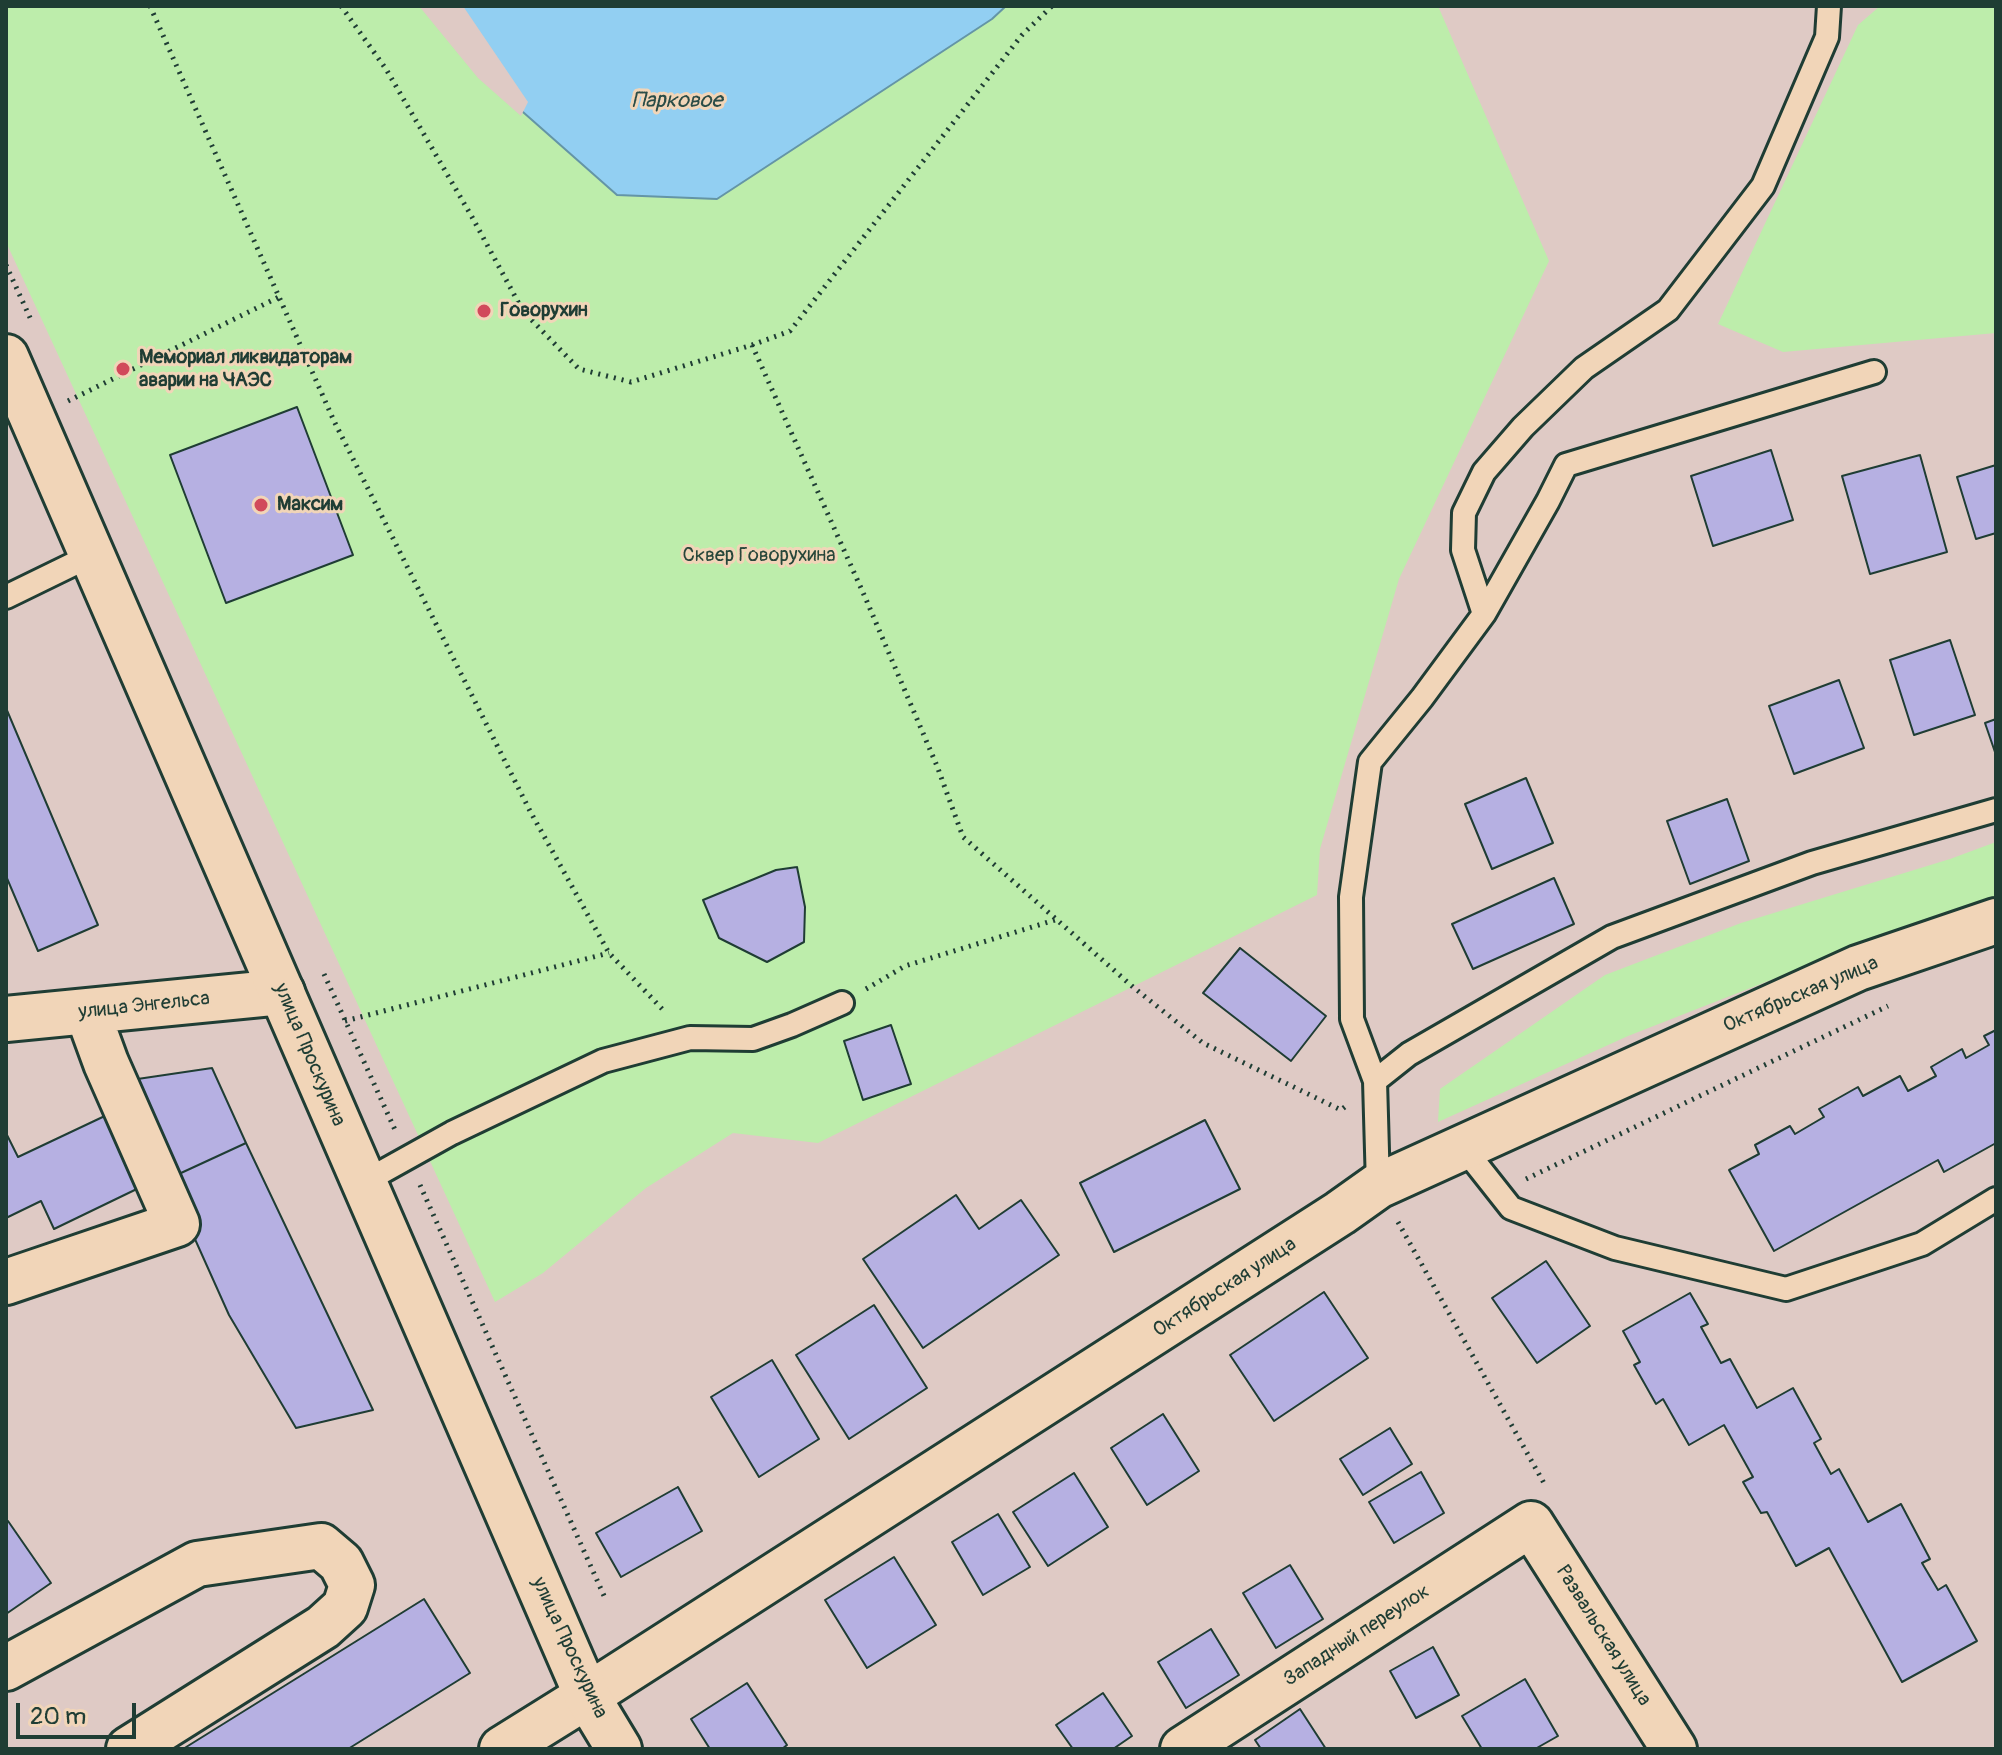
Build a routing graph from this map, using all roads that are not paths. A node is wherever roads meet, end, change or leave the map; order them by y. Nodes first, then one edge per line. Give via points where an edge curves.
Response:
1 (1829, 6) edge
2 (6, 357) edge
3 (1874, 372) dead end
4 (92, 555) junction
5 (6, 597) edge
6 (1484, 614) junction
7 (1996, 810) edge
8 (1996, 921) edge
9 (282, 992) junction
10 (842, 1003) road end
11 (87, 1011) junction
12 (6, 1019) edge
13 (1375, 1081) junction
14 (1462, 1146) junction
15 (364, 1182) junction
16 (1378, 1186) junction
17 (1996, 1199) edge
18 (6, 1282) edge
19 (1531, 1524) joint
20 (6, 1668) edge
21 (587, 1696) junction
22 (129, 1749) edge
23 (502, 1749) edge
24 (619, 1749) edge
25 (1183, 1749) edge
26 (1674, 1749) edge

1 - 6 lane via 1827,37 1763,186 1668,310 1584,368 1484,472 1464,513 1463,550
2 - 4 street, улица Проскурина
3 - 6 lane via 1566,465
4 - 5 lane
4 - 9 street, улица Проскурина
6 - 13 lane via 1370,762 1351,897 1352,1019
7 - 13 lane via 1812,863 1612,937 1409,1054
8 - 14 street, Октябрьская улица via 1858,968
9 - 11 street, улица Энгельса
9 - 15 street, улица Проскурина
10 - 15 lane via 753,1039 690,1038 603,1061
11 - 12 street, улица Энгельса
11 - 18 street via 177,1224
13 - 16 lane
14 - 16 street, Октябрьская улица
14 - 17 lane via 1511,1208 1615,1248 1786,1289 1922,1244
15 - 21 street, улица Проскурина
16 - 21 street, Октябрьская улица
19 - 25 street, Западный переулок
19 - 26 street, Развальская улица
20 - 22 street via 197,1564 321,1546 341,1563 352,1585 345,1607 323,1627
21 - 23 street, Октябрьская улица
21 - 24 street, улица Проскурина

